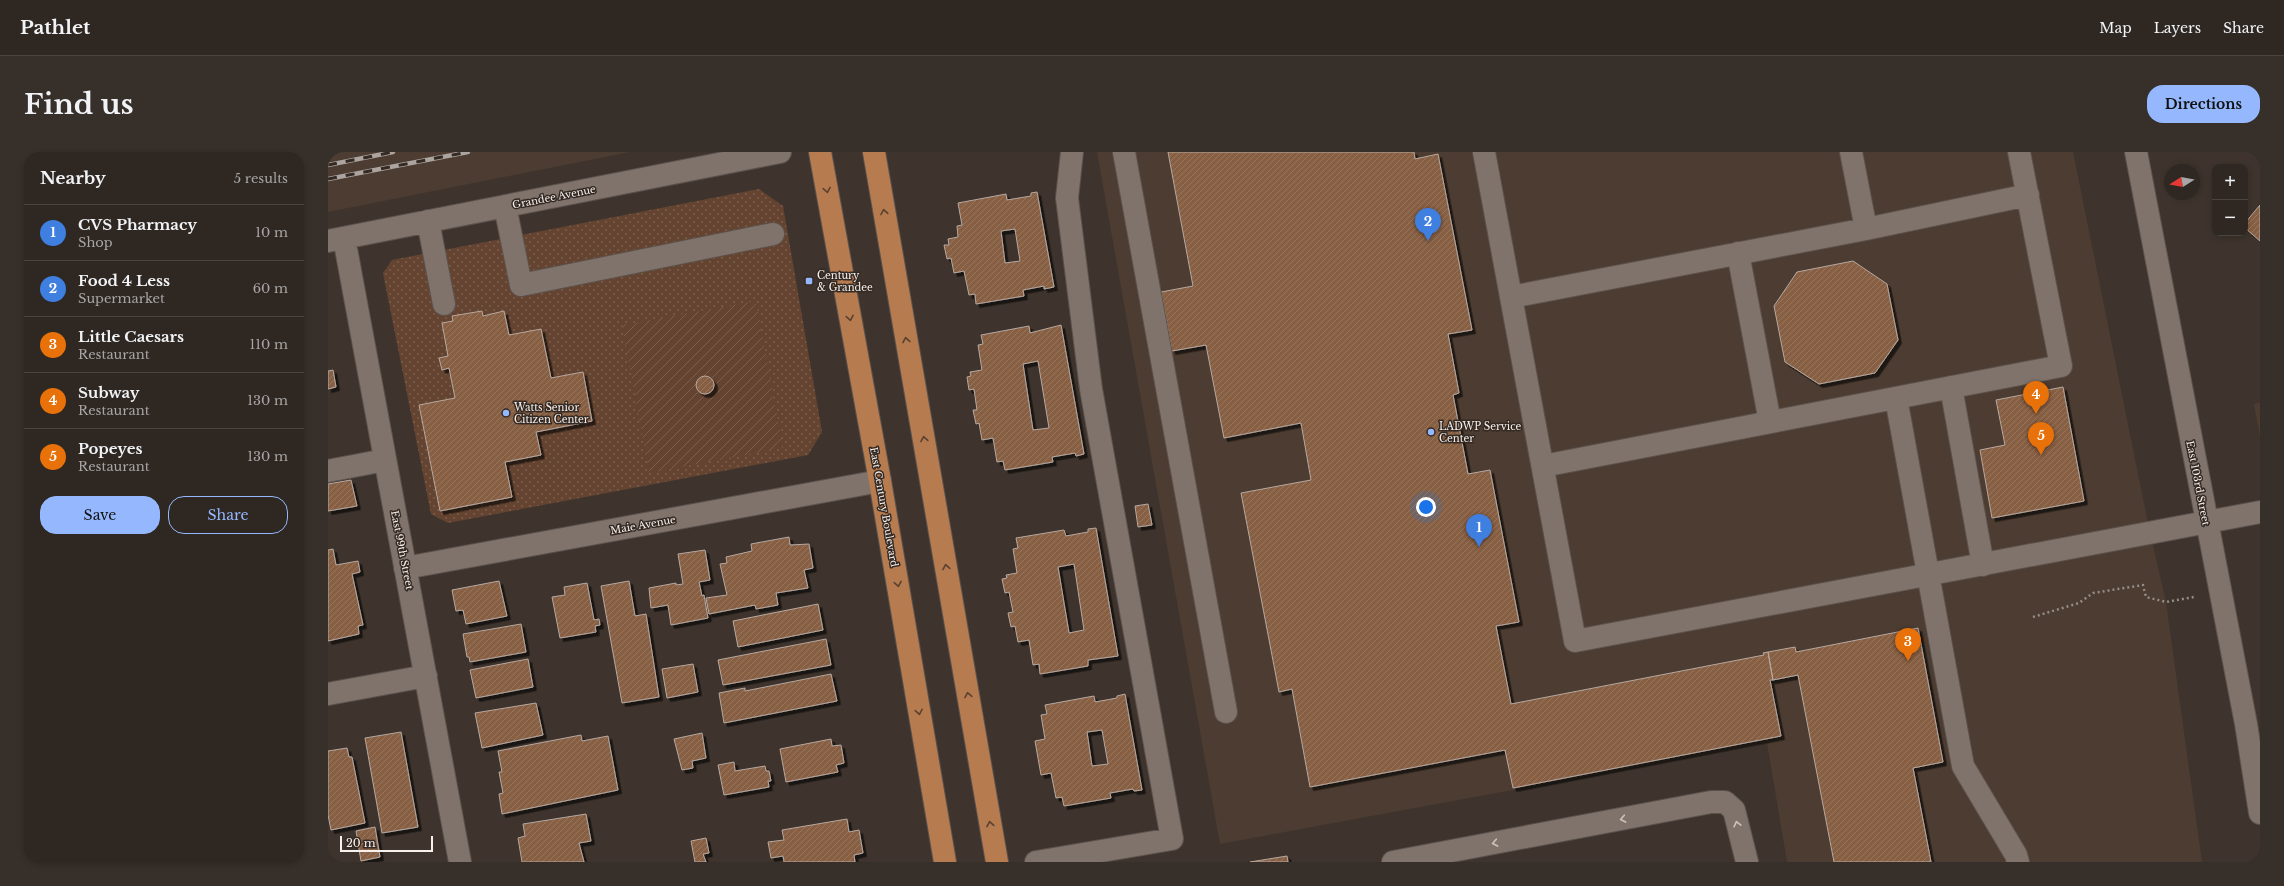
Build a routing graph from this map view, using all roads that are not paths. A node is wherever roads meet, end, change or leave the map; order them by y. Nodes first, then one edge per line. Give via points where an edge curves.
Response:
1 (780, 152) edge
2 (820, 152) edge
3 (874, 152) edge
4 (1072, 152) edge
5 (1124, 152) edge
6 (1484, 152) edge
7 (1851, 152) edge
8 (2019, 152) edge
9 (2136, 152) edge
10 (2028, 195) junction
11 (505, 206) junction
12 (428, 222) junction
13 (1866, 229) junction
14 (773, 234) dead end
15 (336, 240) edge
16 (1738, 254) junction
17 (1511, 297) junction
18 (444, 304) dead end
19 (1951, 387) junction
20 (1896, 398) junction
21 (1770, 422) junction
22 (385, 460) junction
23 (1543, 466) junction
24 (328, 471) edge
25 (880, 481) junction
26 (2260, 512) edge
27 (2206, 523) junction
28 (1983, 565) junction
29 (405, 568) junction
30 (1929, 575) junction
31 (426, 676) junction
32 (328, 694) edge
33 (1226, 712) dead end
34 (2260, 813) edge
35 (460, 862) edge
36 (945, 862) edge
37 (997, 862) edge
38 (1036, 862) edge
39 (1393, 862) edge
40 (1747, 862) edge
41 (2018, 862) edge

1 - 11 street, Grandee Avenue
2 -> 25 main road, East Century Boulevard
37 -> 3 main road
4 - 38 street via 1067,198 1092,389 1172,838
5 - 33 street
6 - 17 street
7 - 13 street
8 - 10 street
9 - 27 street, East 103rd Street
10 - 13 street
10 - 19 street via 2061,366
11 - 12 street, Grandee Avenue
11 - 14 street via 521,285
12 - 15 street, Grandee Avenue
12 - 18 street
13 - 16 street
15 - 22 street, East 99th Street
16 - 17 street
16 - 21 street
17 - 23 street
19 - 20 street
19 - 28 street
20 - 21 street
20 - 30 street
21 - 23 street
22 - 24 street
22 - 29 street, East 99th Street
23 - 30 street via 1575,641
25 - 29 street, Maie Avenue
25 -> 36 main road, East Century Boulevard
26 - 27 street
27 - 28 street
27 - 34 street, East 103rd Street via 2246,724
28 - 30 street
29 - 31 street, East 99th Street
30 - 41 street via 1964,766 2016,854
31 - 32 street
31 - 35 street, East 99th Street
40 -> 39 street via 1734,810 1725,802 1711,802

